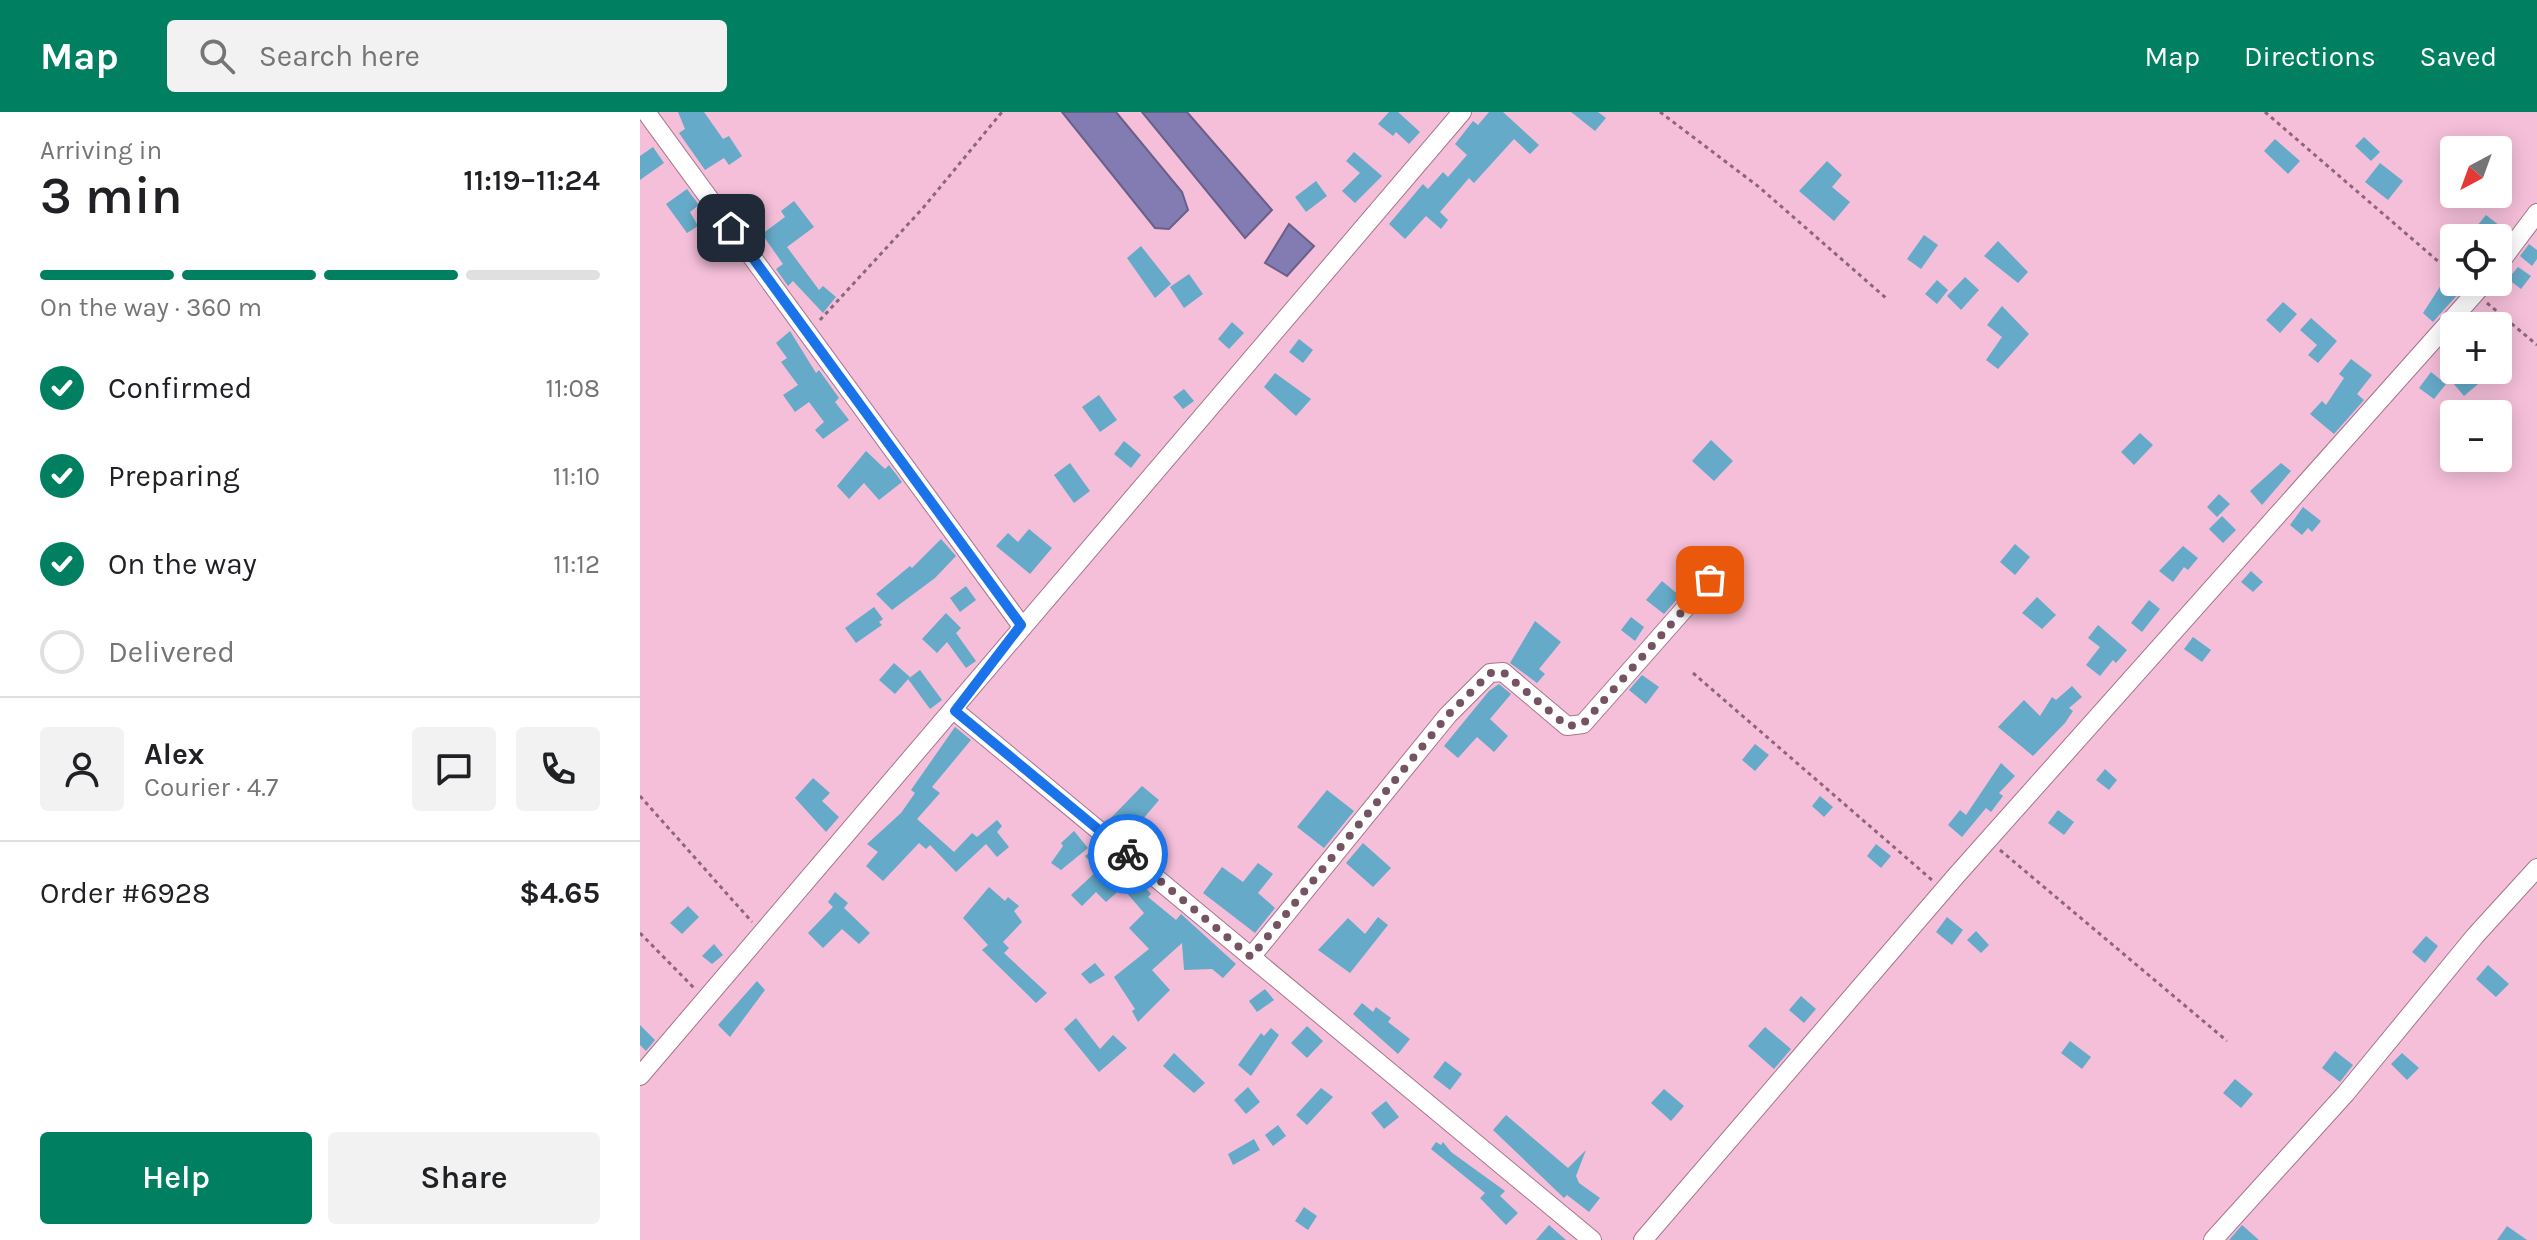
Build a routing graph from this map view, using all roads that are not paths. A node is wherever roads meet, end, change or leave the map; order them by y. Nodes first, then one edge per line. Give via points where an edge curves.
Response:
1 (646, 112) edge
2 (1462, 112) edge
3 (2537, 213) edge
4 (2512, 246) edge
5 (2474, 296) edge
6 (1710, 580) dead end
7 (1021, 625) junction
8 (955, 711) junction
9 (2537, 868) edge
10 (1251, 957) junction
11 (640, 1076) edge
12 (1592, 1240) edge
13 (1643, 1240) edge
14 (2213, 1240) edge

1 - 7 street
2 - 7 street
3 - 4 street
5 - 13 street via 1988,840
6 - 10 street via 1583,724 1567,726 1503,672 1490,673 1448,715
7 - 8 street
8 - 10 street
8 - 11 street
9 - 14 street
10 - 12 street

